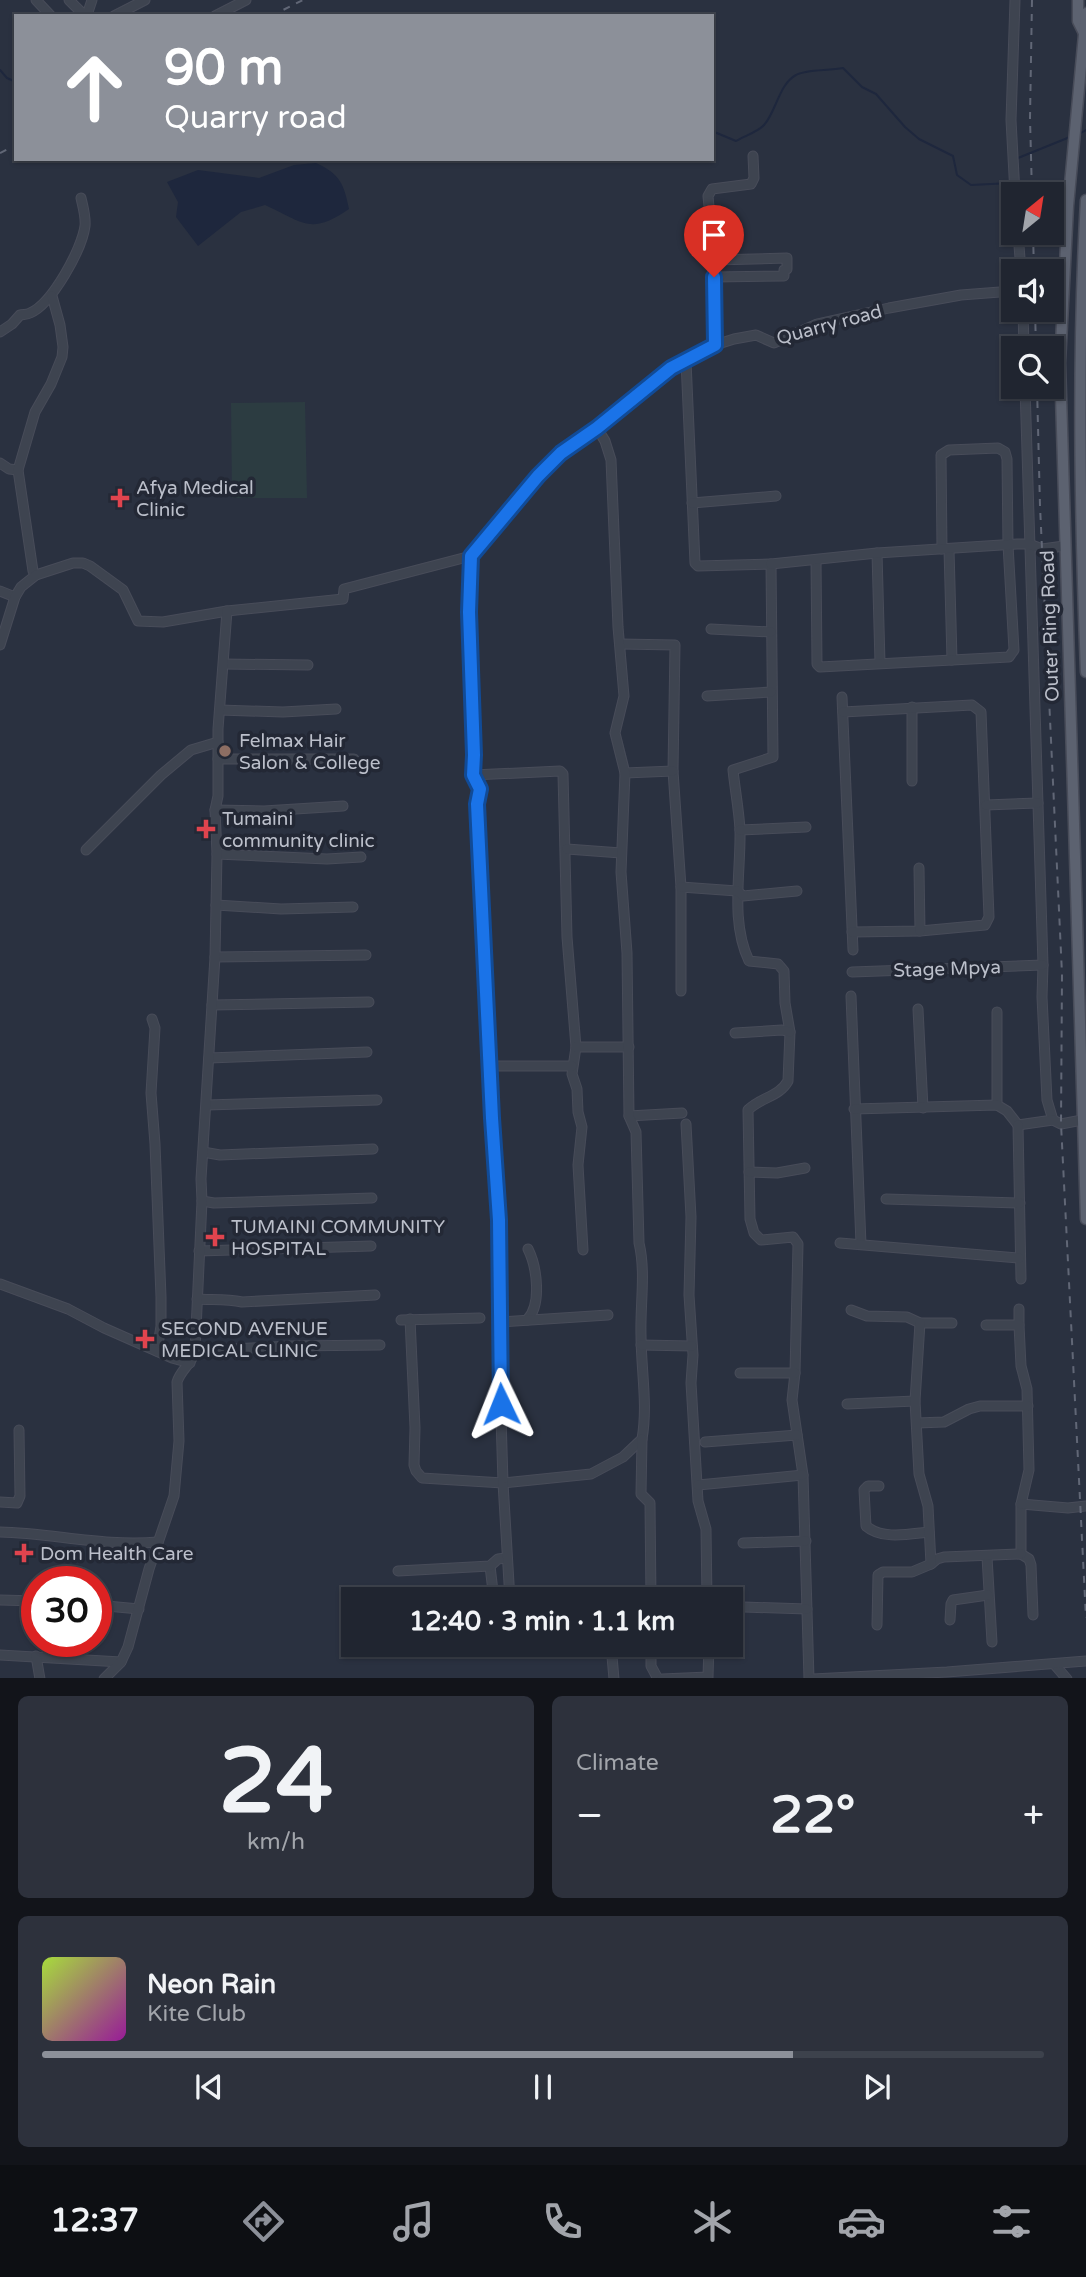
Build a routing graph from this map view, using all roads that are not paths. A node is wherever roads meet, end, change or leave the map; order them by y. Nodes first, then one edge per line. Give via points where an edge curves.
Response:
1 (36, 0) edge
2 (69, 0) edge
3 (145, 0) edge
4 (246, 0) edge
5 (1014, 0) edge
6 (1078, 0) edge
7 (1086, 13) edge
8 (49, 14) edge
9 (83, 14) edge
10 (118, 14) edge
11 (219, 14) edge
12 (1084, 33) junction
13 (752, 156) dead end
14 (1014, 182) edge
15 (81, 198) dead end
16 (1086, 200) edge
17 (1085, 227) edge
18 (714, 260) junction
19 (714, 277) junction
20 (1001, 292) edge
21 (52, 296) junction
22 (0, 332) edge
23 (715, 345) junction
24 (685, 361) junction
25 (1084, 390) edge
26 (1025, 399) edge
27 (597, 428) junction
28 (0, 463) edge
29 (18, 470) junction
30 (776, 496) dead end
31 (692, 503) junction
32 (1028, 544) junction
33 (1008, 545) junction
34 (1064, 546) junction
35 (946, 549) junction
36 (877, 553) junction
37 (471, 556) junction
38 (816, 560) junction
39 (771, 564) junction
40 (36, 575) junction
41 (0, 591) edge
42 (15, 597) junction
43 (227, 611) junction
44 (710, 629) dead end
45 (771, 632) junction
46 (621, 644) junction
47 (0, 645) edge
48 (953, 660) junction
49 (880, 663) junction
50 (224, 664) junction
51 (307, 665) dead end
52 (1086, 672) edge
53 (771, 692) junction
54 (707, 696) dead end
55 (842, 697) dead end
56 (912, 707) junction
57 (336, 709) dead end
58 (220, 710) junction
59 (843, 712) junction
60 (218, 742) junction
61 (218, 759) junction
62 (354, 759) dead end
63 (673, 771) junction
64 (625, 773) junction
65 (473, 775) junction
66 (912, 780) dead end
67 (1038, 803) junction
68 (986, 805) junction
69 (343, 806) dead end
70 (215, 810) junction
71 (806, 827) dead end
72 (740, 830) junction
73 (567, 849) junction
74 (86, 850) dead end
75 (621, 853) junction
76 (217, 854) junction
77 (361, 858) dead end
78 (919, 868) dead end
79 (681, 887) junction
80 (737, 891) junction
81 (797, 891) dead end
82 (216, 905) junction
83 (353, 907) dead end
84 (920, 931) junction
85 (852, 932) junction
86 (853, 950) dead end
87 (366, 955) dead end
88 (215, 957) junction
89 (1043, 965) junction
90 (852, 972) dead end
91 (681, 991) dead end
92 (851, 996) dead end
93 (369, 1002) dead end
94 (212, 1005) junction
95 (918, 1009) dead end
96 (998, 1012) dead end
97 (152, 1019) dead end
98 (790, 1032) junction
99 (736, 1033) dead end
100 (576, 1046) junction
101 (629, 1046) junction
102 (367, 1052) dead end
103 (209, 1058) junction
104 (491, 1066) junction
105 (572, 1066) junction
106 (377, 1100) dead end
107 (207, 1105) junction
108 (998, 1105) junction
109 (923, 1108) junction
110 (854, 1109) junction
111 (682, 1113) dead end
112 (629, 1116) junction
113 (1053, 1120) junction
114 (1082, 1120) junction
115 (686, 1124) dead end
116 (1018, 1125) junction
117 (373, 1149) dead end
118 (203, 1152) junction
119 (805, 1168) dead end
120 (749, 1172) junction
121 (372, 1198) dead end
122 (886, 1199) dead end
123 (202, 1201) junction
124 (1020, 1203) junction
125 (1086, 1219) edge
126 (840, 1243) dead end
127 (861, 1244) junction
128 (371, 1246) dead end
129 (528, 1249) dead end
130 (583, 1250) dead end
131 (199, 1251) junction
132 (1019, 1258) junction
133 (1021, 1279) dead end
134 (0, 1284) edge
135 (375, 1295) dead end
136 (197, 1298) junction
137 (1019, 1309) dead end
138 (851, 1310) dead end
139 (608, 1315) dead end
140 (480, 1318) dead end
141 (527, 1320) junction
142 (500, 1322) junction
143 (920, 1323) junction
144 (952, 1323) dead end
145 (986, 1325) dead end
146 (1019, 1325) junction
147 (380, 1345) dead end
148 (641, 1345) junction
149 (692, 1346) junction
150 (156, 1351) junction
151 (195, 1351) junction
152 (190, 1363) junction
153 (740, 1373) dead end
154 (795, 1373) junction
155 (915, 1401) junction
156 (847, 1404) dead end
157 (1028, 1406) junction
158 (917, 1423) junction
159 (19, 1430) dead end
160 (797, 1435) junction
161 (642, 1439) junction
162 (705, 1442) dead end
163 (803, 1475) junction
164 (503, 1483) junction
165 (698, 1485) junction
166 (879, 1486) dead end
167 (0, 1502) edge
168 (1021, 1504) junction
169 (1086, 1506) edge
170 (0, 1532) edge
171 (929, 1532) junction
172 (806, 1541) junction
173 (158, 1542) junction
174 (743, 1543) dead end
175 (1021, 1554) junction
176 (987, 1556) junction
177 (506, 1558) junction
178 (931, 1564) junction
179 (490, 1566) junction
180 (398, 1571) dead end
181 (492, 1587) edge
182 (509, 1587) edge
183 (651, 1587) edge
184 (707, 1587) edge
185 (988, 1595) junction
186 (0, 1600) edge
187 (21, 1601) edge
188 (112, 1606) edge
189 (744, 1607) dead end
190 (139, 1609) junction
191 (807, 1609) junction
192 (1033, 1615) dead end
193 (950, 1620) dead end
194 (877, 1625) dead end
195 (992, 1642) dead end
196 (0, 1655) edge
197 (21, 1656) edge
198 (36, 1657) edge
199 (50, 1657) edge
200 (612, 1657) edge
201 (651, 1657) edge
202 (709, 1657) edge
203 (1086, 1661) edge
204 (121, 1662) junction
205 (1054, 1664) junction
206 (849, 1677) edge
207 (40, 1678) edge
208 (103, 1678) edge
209 (614, 1678) edge
210 (660, 1678) edge
211 (811, 1678) edge
212 (1067, 1678) edge

1 - 8 street
2 - 9 street
3 - 10 street
4 - 11 street
5 - 14 street
6 - 12 main road, Outer Ring Road via 1078,21
7 - 12 main road, Outer Ring Road
12 - 34 main road, Outer Ring Road via 1060,363
13 - 18 street via 751,184 712,189 708,196
15 - 21 street via 83,232
16 - 17 main road, Outer Ring Road
17 - 25 main road, Outer Ring Road
18 - 19 street
18 - 19 street via 787,258 788,269 784,276
19 - 23 street
20 - 23 street, Quarry road via 940,298 817,324 774,343 756,335
21 - 22 street
21 - 29 street via 62,357 35,412
23 - 24 street, Quarry road
24 - 27 street, Quarry road
24 - 31 street via 696,439
25 - 52 main road, Outer Ring Road
26 - 32 street
27 - 37 street, Quarry road via 538,476
27 - 46 street via 611,460
28 - 29 street
29 - 40 street
30 - 31 street
31 - 39 street via 698,566
32 - 33 street
32 - 34 street via 1042,549
32 - 67 street
33 - 35 street
33 - 35 street via 1005,452 998,448 948,450 940,459
33 - 48 street via 1012,655
34 - 114 main road, Outer Ring Road
35 - 36 street
35 - 48 street
36 - 38 street
36 - 49 street
37 - 43 street via 344,589 344,599
37 - 65 street
38 - 39 street
38 - 49 street via 818,666
39 - 45 street
40 - 42 street
40 - 43 street via 83,563 123,590 138,621 163,622
41 - 42 street
42 - 47 street
43 - 50 street
44 - 45 street
45 - 53 street
46 - 63 street via 675,645
46 - 64 street via 624,696 615,733
48 - 49 street
50 - 51 street
50 - 58 street
53 - 54 street
53 - 72 street via 773,757 733,770
55 - 59 street
56 - 59 street
56 - 66 street
56 - 68 street via 972,705 981,712
57 - 58 street
58 - 60 street
59 - 85 street
60 - 61 street
60 - 74 street via 191,750
61 - 62 street
61 - 70 street
63 - 64 street
63 - 79 street
64 - 75 street
65 - 73 street via 561,771
65 - 104 street via 480,789 477,804
67 - 68 street
67 - 89 street
68 - 84 street via 987,922 981,927
69 - 70 street
70 - 76 street
71 - 72 street
72 - 80 street
73 - 75 street
73 - 100 street via 567,937
75 - 101 street
76 - 77 street
76 - 82 street
78 - 84 street
79 - 80 street
79 - 91 street
80 - 81 street via 743,896
80 - 98 street via 746,958 778,964 784,971
82 - 83 street
82 - 88 street
84 - 85 street
85 - 86 street
87 - 88 street
88 - 94 street
89 - 90 street, Stage Mpya
89 - 113 street via 1047,1100
92 - 110 street
93 - 94 street
94 - 103 street
95 - 109 street
96 - 108 street
97 - 150 street via 161,1307
98 - 99 street
98 - 120 street via 786,1086 748,1110
100 - 101 street
100 - 105 street
101 - 112 street
102 - 103 street
103 - 107 street
104 - 105 street
104 - 142 street
105 - 130 street via 582,1127 578,1165
106 - 107 street
107 - 118 street
108 - 109 street
108 - 116 street
109 - 110 street
110 - 127 street
111 - 112 street
112 - 148 street via 636,1132
113 - 114 street via 1061,1124
113 - 116 street
114 - 125 main road, Outer Ring Road
115 - 149 street
116 - 124 street
117 - 118 street
118 - 123 street
119 - 120 street
120 - 154 street via 754,1233 761,1240 793,1237 798,1244
121 - 123 street
122 - 124 street
123 - 131 street
124 - 132 street
126 - 127 street
127 - 132 street
128 - 131 street
129 - 141 street via 535,1306
131 - 136 street
132 - 133 street
134 - 150 street
135 - 136 street via 242,1302
136 - 151 street
137 - 146 street
138 - 143 street
139 - 141 street
140 - 164 street via 406,1319 416,1471 422,1478
141 - 142 street
142 - 164 street
143 - 144 street
143 - 155 street
145 - 146 street
146 - 157 street
147 - 151 street
148 - 149 street
148 - 161 street
149 - 165 street
150 - 152 street
151 - 152 street
152 - 173 street via 177,1382 178,1467 174,1496
153 - 154 street
154 - 160 street via 792,1399
155 - 156 street
155 - 158 street
157 - 158 street via 980,1406 944,1422
157 - 168 street via 1029,1470
158 - 171 street via 919,1475 928,1506
159 - 167 street via 20,1496 16,1503
160 - 162 street
160 - 163 street
161 - 164 street via 623,1457 591,1475
161 - 183 street via 641,1494 650,1503
163 - 165 street
163 - 172 street
164 - 177 street
165 - 184 street via 706,1529
166 - 171 street via 864,1490 870,1530 887,1535
168 - 169 street
168 - 175 street
170 - 173 street
171 - 178 street
172 - 174 street
172 - 191 street
173 - 190 street
175 - 176 street
175 - 192 street via 1031,1565
176 - 178 street via 944,1557
176 - 185 street
177 - 179 street
177 - 182 street
178 - 194 street via 912,1572 878,1575
179 - 180 street
179 - 181 street
185 - 193 street via 953,1600
185 - 195 street
186 - 187 street
188 - 190 street
189 - 191 street
190 - 204 street
191 - 211 street
196 - 197 street
198 - 207 street
199 - 204 street
200 - 209 street
201 - 210 street via 651,1666
202 - 210 street via 708,1677
203 - 205 street
204 - 208 street
205 - 206 street
205 - 212 street
206 - 211 street

